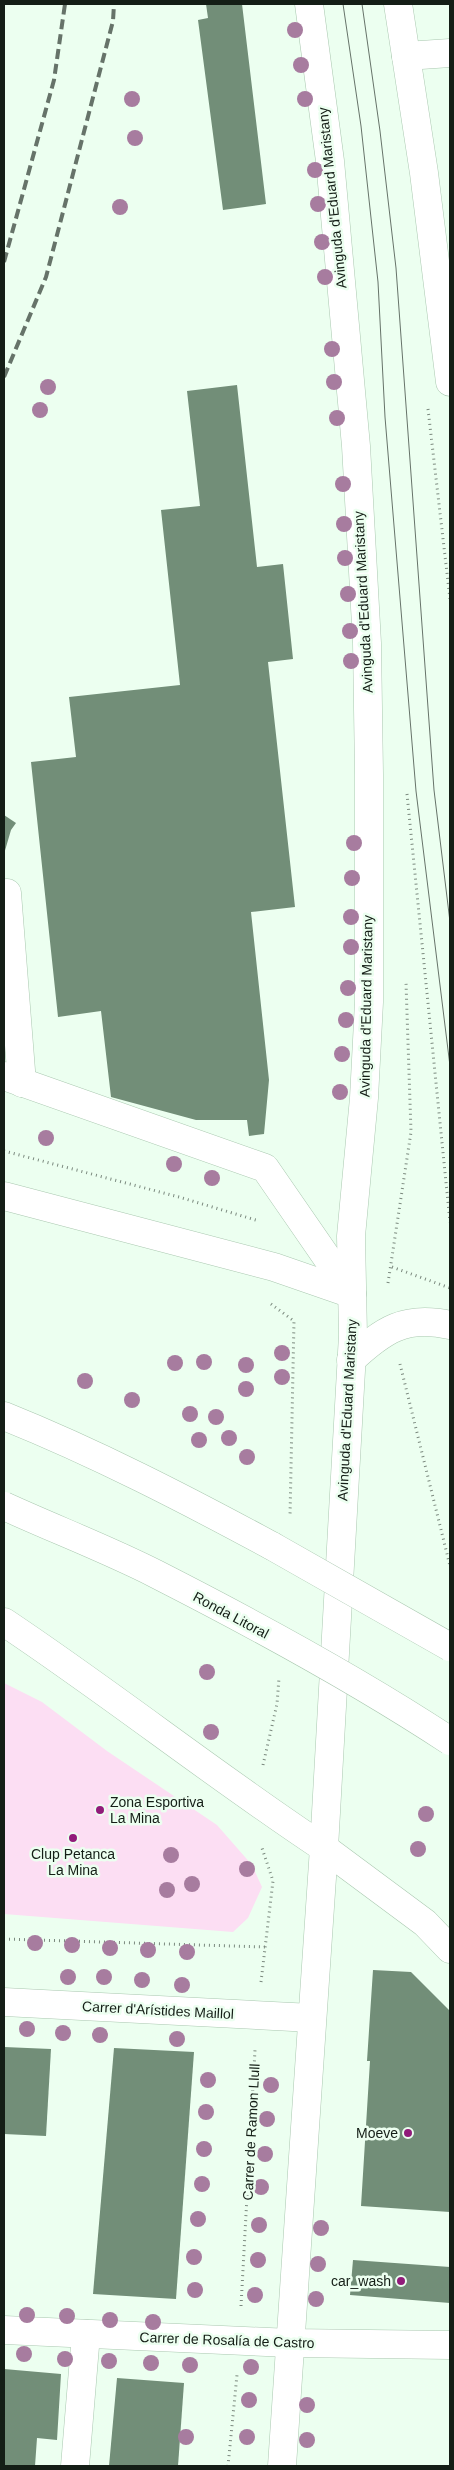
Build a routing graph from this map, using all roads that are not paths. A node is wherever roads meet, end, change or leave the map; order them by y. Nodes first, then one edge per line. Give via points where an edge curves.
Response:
1 (308, 4) edge
2 (398, 4) edge
3 (450, 53) edge
4 (406, 56) junction
5 (450, 382) edge
6 (7, 894) dead end
7 (13, 1079) edge
8 (4, 1196) edge
9 (352, 1294) junction
10 (450, 1325) edge
11 (351, 1360) junction
12 (4, 1416) edge
13 (4, 1506) edge
14 (4, 1622) edge
15 (450, 1647) edge
16 (450, 1740) edge
17 (324, 1848) junction
18 (425, 1922) junction
19 (450, 1932) edge
20 (450, 1949) edge
21 (4, 2002) edge
22 (312, 2018) junction
23 (4, 2330) edge
24 (86, 2334) junction
25 (290, 2344) junction
26 (450, 2346) edge
27 (75, 2466) edge
28 (282, 2466) edge

1 - 9 main road, Avinguda d'Eduard Maristany via 330,161 356,446 367,643 369,1002 351,1236
2 - 4 main road
3 - 4 main road
4 - 5 main road
6 - 7 main road
7 - 9 main road via 265,1168
8 - 9 main road via 274,1267
9 - 11 main road, Avinguda d'Eduard Maristany
10 - 11 main road via 414,1321 391,1329 375,1337
11 - 17 main road, Avinguda d'Eduard Maristany
12 - 15 main road, bridge via 177,1495
13 - 16 main road, Ronda Litoral, bridge via 155,1574 412,1715
14 - 17 main road
17 - 18 main road
17 - 22 main road
18 - 19 main road
18 - 20 main road
21 - 22 main road, Carrer d'Arístides Maillol
22 - 25 main road
23 - 24 main road, Carrer de Rosalía de Castro
24 - 25 main road, Carrer de Rosalía de Castro
24 - 27 main road
25 - 26 main road, Carrer de Rosalía de Castro
25 - 28 main road

